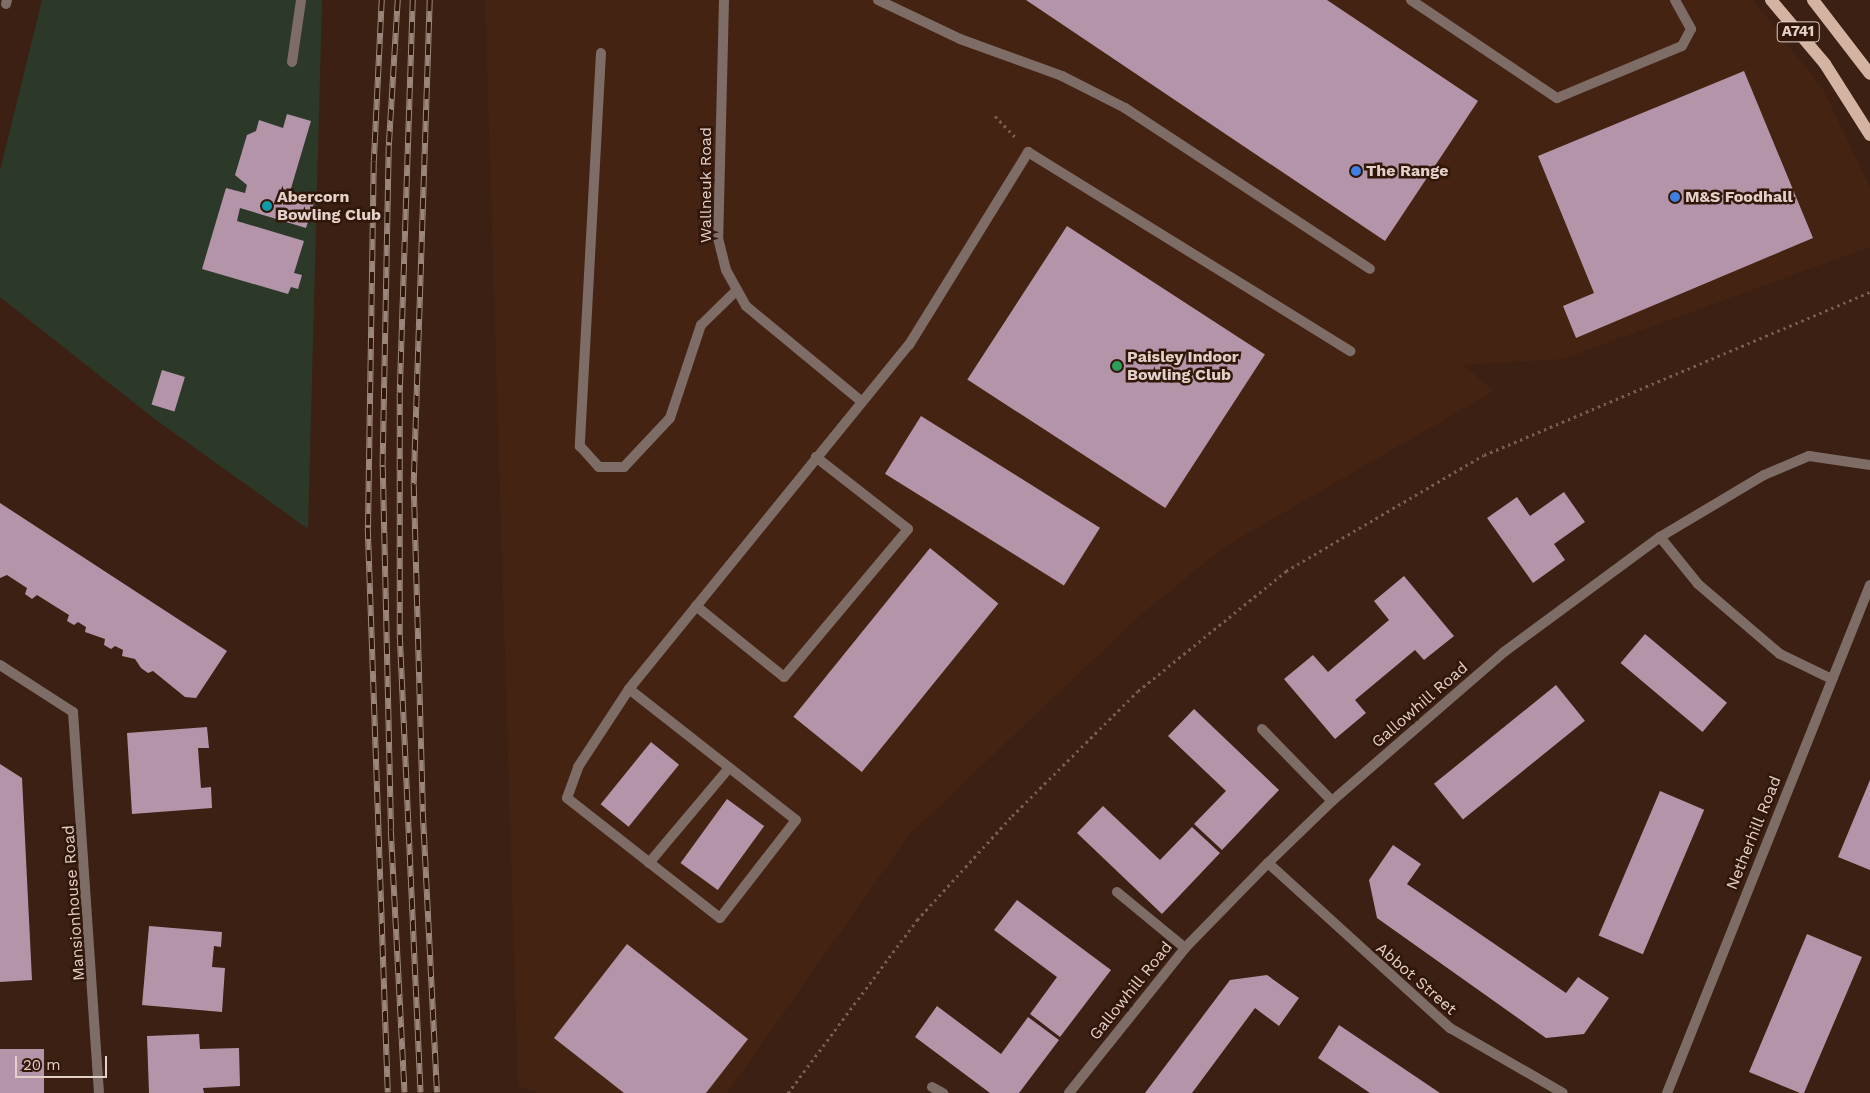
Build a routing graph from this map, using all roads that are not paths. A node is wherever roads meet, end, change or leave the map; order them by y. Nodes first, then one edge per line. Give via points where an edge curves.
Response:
1 (301, 0) edge
2 (724, 0) edge
3 (878, 0) edge
4 (1411, 0) edge
5 (1674, 0) edge
6 (1771, 0) edge
7 (1813, 0) edge
8 (601, 54) dead end
9 (292, 62) dead end
10 (1870, 74) edge
11 (1870, 135) edge
12 (1370, 269) dead end
13 (737, 290) junction
14 (1350, 352) dead end
15 (860, 401) junction
16 (816, 457) junction
17 (1870, 465) edge
18 (1660, 537) junction
19 (1870, 584) edge
20 (696, 606) junction
21 (0, 665) edge
22 (1832, 679) junction
23 (629, 689) junction
24 (1262, 729) dead end
25 (729, 768) junction
26 (1332, 801) junction
27 (649, 863) junction
28 (1268, 863) junction
29 (1117, 892) dead end
30 (1185, 948) junction
31 (932, 1087) dead end
32 (100, 1093) edge
33 (943, 1093) edge
34 (1069, 1093) edge
35 (1563, 1093) edge
36 (1667, 1093) edge

1 - 9 street
2 - 13 street, Wallneuk Road via 718,238
3 - 12 street via 960,39 1062,76 1125,108
4 - 5 street via 1557,98 1682,46 1691,28
6 - 11 main road, A741 via 1824,64
7 - 10 main road, A741
8 - 13 street via 580,446 599,467 624,467 670,418 701,325
13 - 15 street, Wallneuk Road via 746,306
14 - 15 street via 1028,152 909,345
15 - 16 street
16 - 20 street
16 - 20 street via 908,529 784,678
17 - 18 street, Gallowhill Road via 1809,456 1764,475
18 - 22 street via 1698,584 1780,654
18 - 26 street, Gallowhill Road via 1504,652
19 - 22 street, Netherhill Road
20 - 23 street
21 - 32 street, Mansionhouse Road via 74,712
22 - 36 street, Netherhill Road
23 - 25 street
23 - 27 street via 593,739 567,798
24 - 26 street
25 - 27 street
25 - 27 street via 796,820 720,918
26 - 28 street, Gallowhill Road
28 - 30 street, Gallowhill Road
28 - 35 street, Abbot Street via 1450,1028
29 - 30 street
30 - 34 street, Gallowhill Road
31 - 33 street

